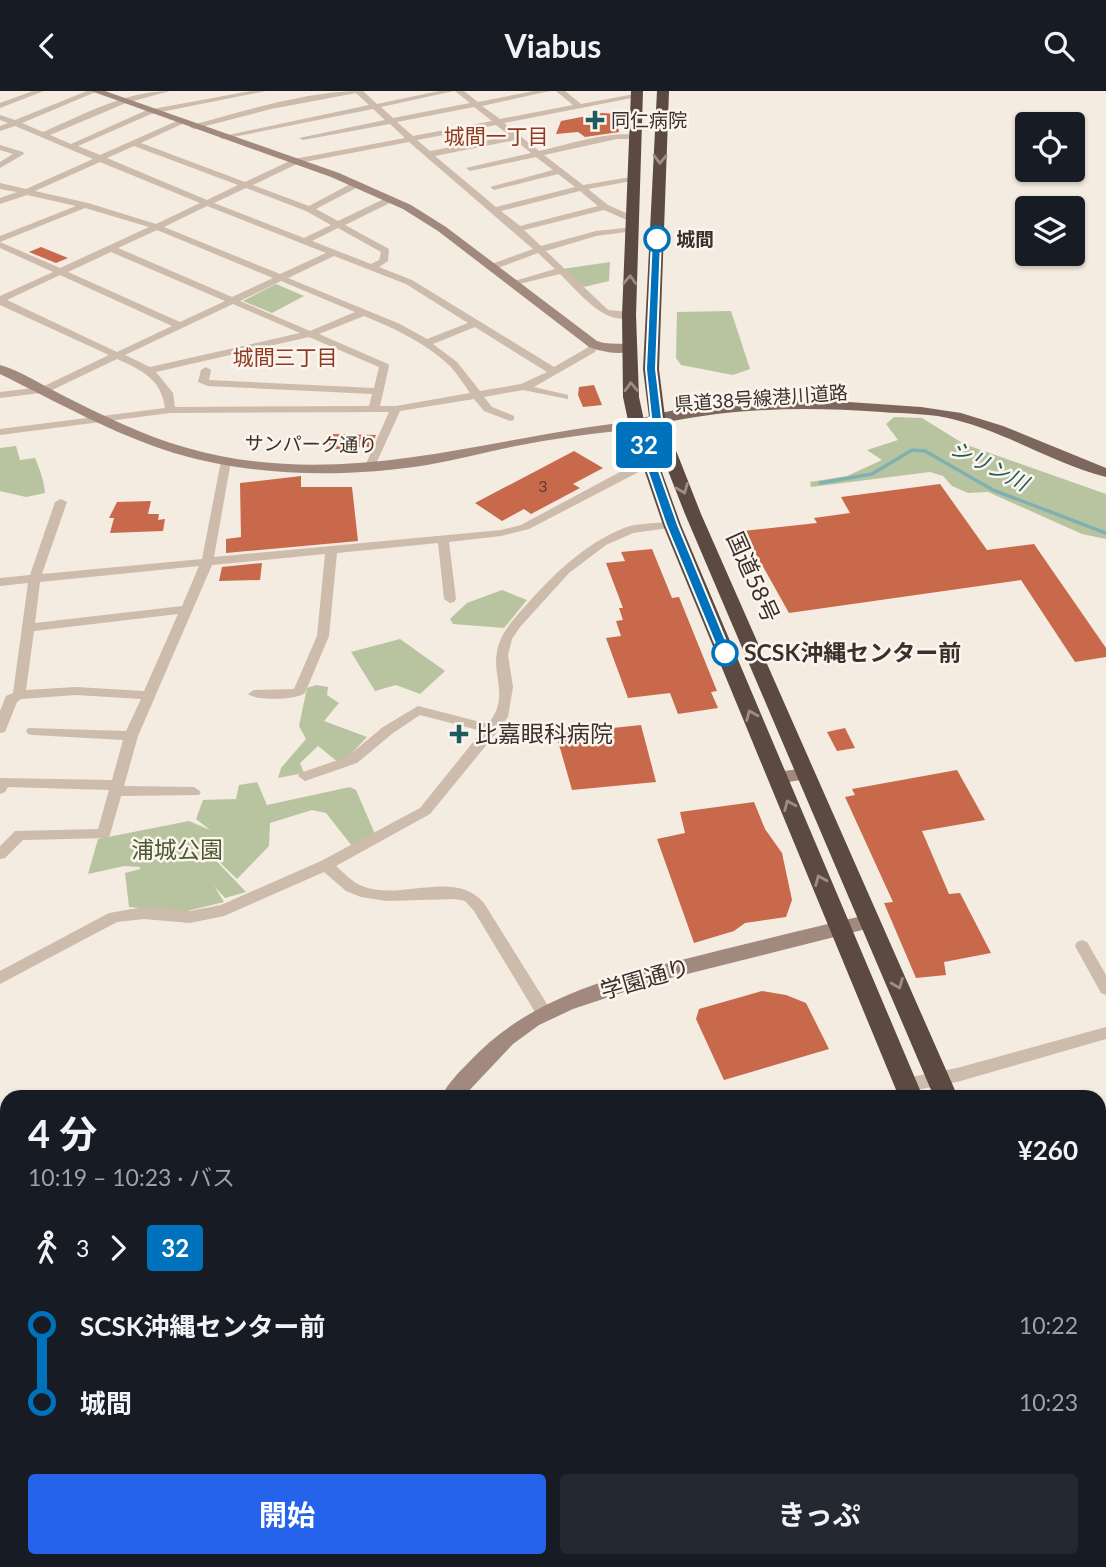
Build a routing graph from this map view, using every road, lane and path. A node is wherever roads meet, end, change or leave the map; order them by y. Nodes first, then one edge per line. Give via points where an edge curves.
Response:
1 (40, 91) edge
2 (95, 91) edge
3 (166, 91) edge
4 (357, 91) edge
5 (450, 91) edge
6 (459, 91) edge
7 (546, 91) edge
8 (560, 91) edge
9 (663, 91) edge
10 (256, 92) edge
11 (637, 93) edge
12 (123, 101) junction
13 (476, 104) junction
14 (577, 104) junction
15 (0, 106) edge
16 (374, 106) junction
17 (270, 107) junction
18 (152, 112) junction
19 (0, 117) edge
20 (391, 121) junction
21 (495, 121) junction
22 (179, 122) junction
23 (286, 122) junction
24 (14, 123) junction
25 (194, 127) junction
26 (0, 129) edge
27 (43, 135) junction
28 (223, 137) junction
29 (517, 137) junction
30 (636, 137) junction
31 (303, 138) junction
32 (411, 138) junction
33 (132, 142) junction
34 (72, 146) junction
35 (0, 147) edge
36 (430, 154) junction
37 (537, 154) junction
38 (322, 155) junction
39 (100, 158) junction
40 (297, 161) junction
41 (0, 165) edge
42 (470, 168) dead end
43 (559, 171) junction
44 (634, 178) junction
45 (357, 184) junction
46 (0, 185) edge
47 (247, 185) junction
48 (494, 187) dead end
49 (582, 188) junction
50 (27, 192) junction
51 (391, 199) junction
52 (0, 201) edge
53 (209, 204) junction
54 (85, 205) junction
55 (605, 207) junction
56 (309, 209) junction
57 (494, 210) junction
58 (631, 224) junction
59 (155, 226) junction
60 (339, 226) junction
61 (518, 229) junction
62 (0, 239) edge
63 (305, 241) junction
64 (0, 245) edge
65 (110, 248) junction
66 (538, 250) junction
67 (332, 253) junction
68 (492, 267) junction
69 (371, 268) junction
70 (560, 271) junction
71 (57, 272) junction
72 (281, 278) junction
73 (514, 284) junction
74 (0, 300) edge
75 (232, 300) junction
76 (364, 312) junction
77 (629, 315) junction
78 (477, 323) junction
79 (179, 325) junction
80 (311, 334) junction
81 (426, 343) junction
82 (593, 344) junction
83 (629, 348) junction
84 (117, 355) junction
85 (0, 369) edge
86 (149, 370) junction
87 (206, 370) dead end
88 (553, 372) junction
89 (523, 387) junction
90 (291, 388) junction
91 (44, 390) junction
92 (376, 391) junction
93 (478, 394) junction
94 (0, 395) edge
95 (564, 397) dead end
96 (284, 409) junction
97 (374, 409) junction
98 (396, 409) junction
99 (170, 411) junction
100 (510, 418) dead end
101 (103, 419) junction
102 (657, 422) junction
103 (637, 425) junction
104 (0, 432) edge
105 (226, 461) junction
106 (651, 463) junction
107 (370, 466) junction
108 (1106, 473) edge
109 (61, 502) dead end
110 (672, 525) junction
111 (443, 539) junction
112 (331, 550) junction
113 (208, 560) junction
114 (35, 579) junction
115 (0, 582) edge
116 (450, 599) dead end
117 (186, 609) junction
118 (28, 628) junction
119 (254, 694) dead end
120 (19, 695) junction
121 (148, 695) junction
122 (0, 729) edge
123 (492, 729) junction
124 (33, 731) dead end
125 (131, 736) junction
126 (806, 774) junction
127 (305, 776) dead end
128 (777, 778) junction
129 (117, 788) junction
130 (0, 789) edge
131 (194, 792) dead end
132 (0, 854) edge
133 (327, 865) junction
134 (871, 921) junction
135 (840, 928) junction
136 (1082, 946) dead end
137 (0, 978) edge
138 (1106, 989) edge
139 (544, 1013) junction
140 (1106, 1033) edge
141 (942, 1089) edge
142 (457, 1090) edge
143 (909, 1090) edge

1 - 15 street
2 - 12 street
2 - 24 street
3 - 12 street
4 - 16 street
4 - 17 street
5 - 16 street
6 - 13 street
7 - 13 street
8 - 14 street
9 -> 102 highway, 国道58号 via 651,369
10 - 17 street
10 - 18 street
11 - 14 street
11 - 30 highway
12 - 18 street
12 - 27 street
13 - 20 street
13 - 21 street
14 - 21 street
16 - 20 street
16 - 23 street
17 - 23 street
17 - 25 street
18 - 22 street
18 - 34 street
19 - 24 street
20 - 31 street
20 - 32 street
21 - 29 street
21 - 32 street
22 - 25 street
22 - 33 street
23 - 28 street
23 - 31 street
24 - 26 street
24 - 27 street
25 - 28 street
27 - 34 street
28 - 40 street
29 - 36 street
29 - 37 street
30 - 37 street
30 - 44 highway
31 - 38 street
32 - 36 street
32 - 38 street
33 - 39 street
33 - 47 street
34 - 39 street
35 - 41 street via 20,154
36 - 57 street
37 - 42 street
37 - 43 street
38 - 40 street
39 - 50 street
39 - 53 street
40 - 45 street
40 - 47 street
43 - 48 street
43 - 49 street
44 - 49 street
44 - 58 highway
45 - 51 street
45 - 56 street
46 - 50 street
47 - 53 street
47 - 56 street
49 - 55 street
49 - 57 street
50 - 52 street
50 - 54 street
51 - 60 street
51 - 68 street via 442,229
53 - 59 street
53 - 63 street
54 - 59 street
54 - 62 street
55 - 58 street
55 - 61 street
56 - 60 street
57 - 61 street
58 - 66 street
77 -> 58 highway
59 - 65 street
59 - 72 street
60 - 63 street
60 - 69 street via 386,251 383,261
61 - 66 street
63 - 67 street
64 - 71 street
65 - 71 street
65 - 75 street
66 - 68 street
66 - 70 street
67 - 69 street
67 - 72 street
68 - 73 street
69 - 78 street via 409,282
70 - 73 street
70 - 77 street via 605,312
71 - 74 street
71 - 79 street
72 - 75 street
72 - 76 street
73 - 82 street
74 - 84 street
75 - 79 street
75 - 80 street
76 - 80 street
76 - 81 street
77 - 83 highway
78 - 81 street
78 - 88 street
79 - 84 street
80 - 86 street
80 - 92 street via 384,366
81 - 93 street via 453,364
82 - 83 street
82 - 88 street via 591,350
103 -> 83 highway
84 - 86 street
84 - 91 street
85 - 91 street, サンパーク通り
86 - 99 street via 168,393
87 - 90 street via 203,382
88 - 89 street
89 - 93 street
89 - 95 street
90 - 92 street
90 - 96 street
91 - 94 street
91 - 101 street, サンパーク通り
92 - 97 street
93 - 98 street
93 - 100 street via 488,409
96 - 97 street
96 - 99 street
97 - 98 street
98 - 107 street
99 - 101 street
101 - 104 street
101 - 105 street, サンパーク通り via 180,451
102 - 103 main road, 県道38号線港川道路
102 - 108 main road, 県道38号線港川道路 via 883,408 933,412 973,421
102 -> 126 highway, 国道58号
103 - 106 highway
103 - 107 street, サンパーク通り via 518,441 427,461
105 - 107 street, サンパーク通り
105 - 113 street
106 - 110 highway
106 - 111 street via 525,527
109 - 114 street
110 - 123 street via 614,535 565,570 516,624 502,655 505,709
128 -> 110 highway
111 - 112 street
111 - 116 street
112 - 113 street
112 - 119 street via 323,636 299,693
113 - 114 street
113 - 117 street
114 - 115 street
114 - 118 street
117 - 118 street
117 - 121 street
118 - 120 street
120 - 121 street via 76,691
120 - 122 street via 11,699
121 - 125 street
123 - 127 street via 418,710 352,760
123 - 133 street via 425,811
124 - 125 street
125 - 129 street
126 - 128 street
126 - 134 highway, 国道58号
135 -> 128 highway
129 - 130 street via 4,782
129 - 131 street
129 - 132 street via 104,834 20,835
133 - 137 street via 211,914 114,917
133 - 139 street via 362,893 469,896
134 - 135 street, 学園通り
134 -> 141 highway, 国道58号
135 - 139 street, 学園通り via 602,990
135 - 143 highway
136 - 138 street
139 - 142 street, 学園通り via 502,1045
140 - 141 street

